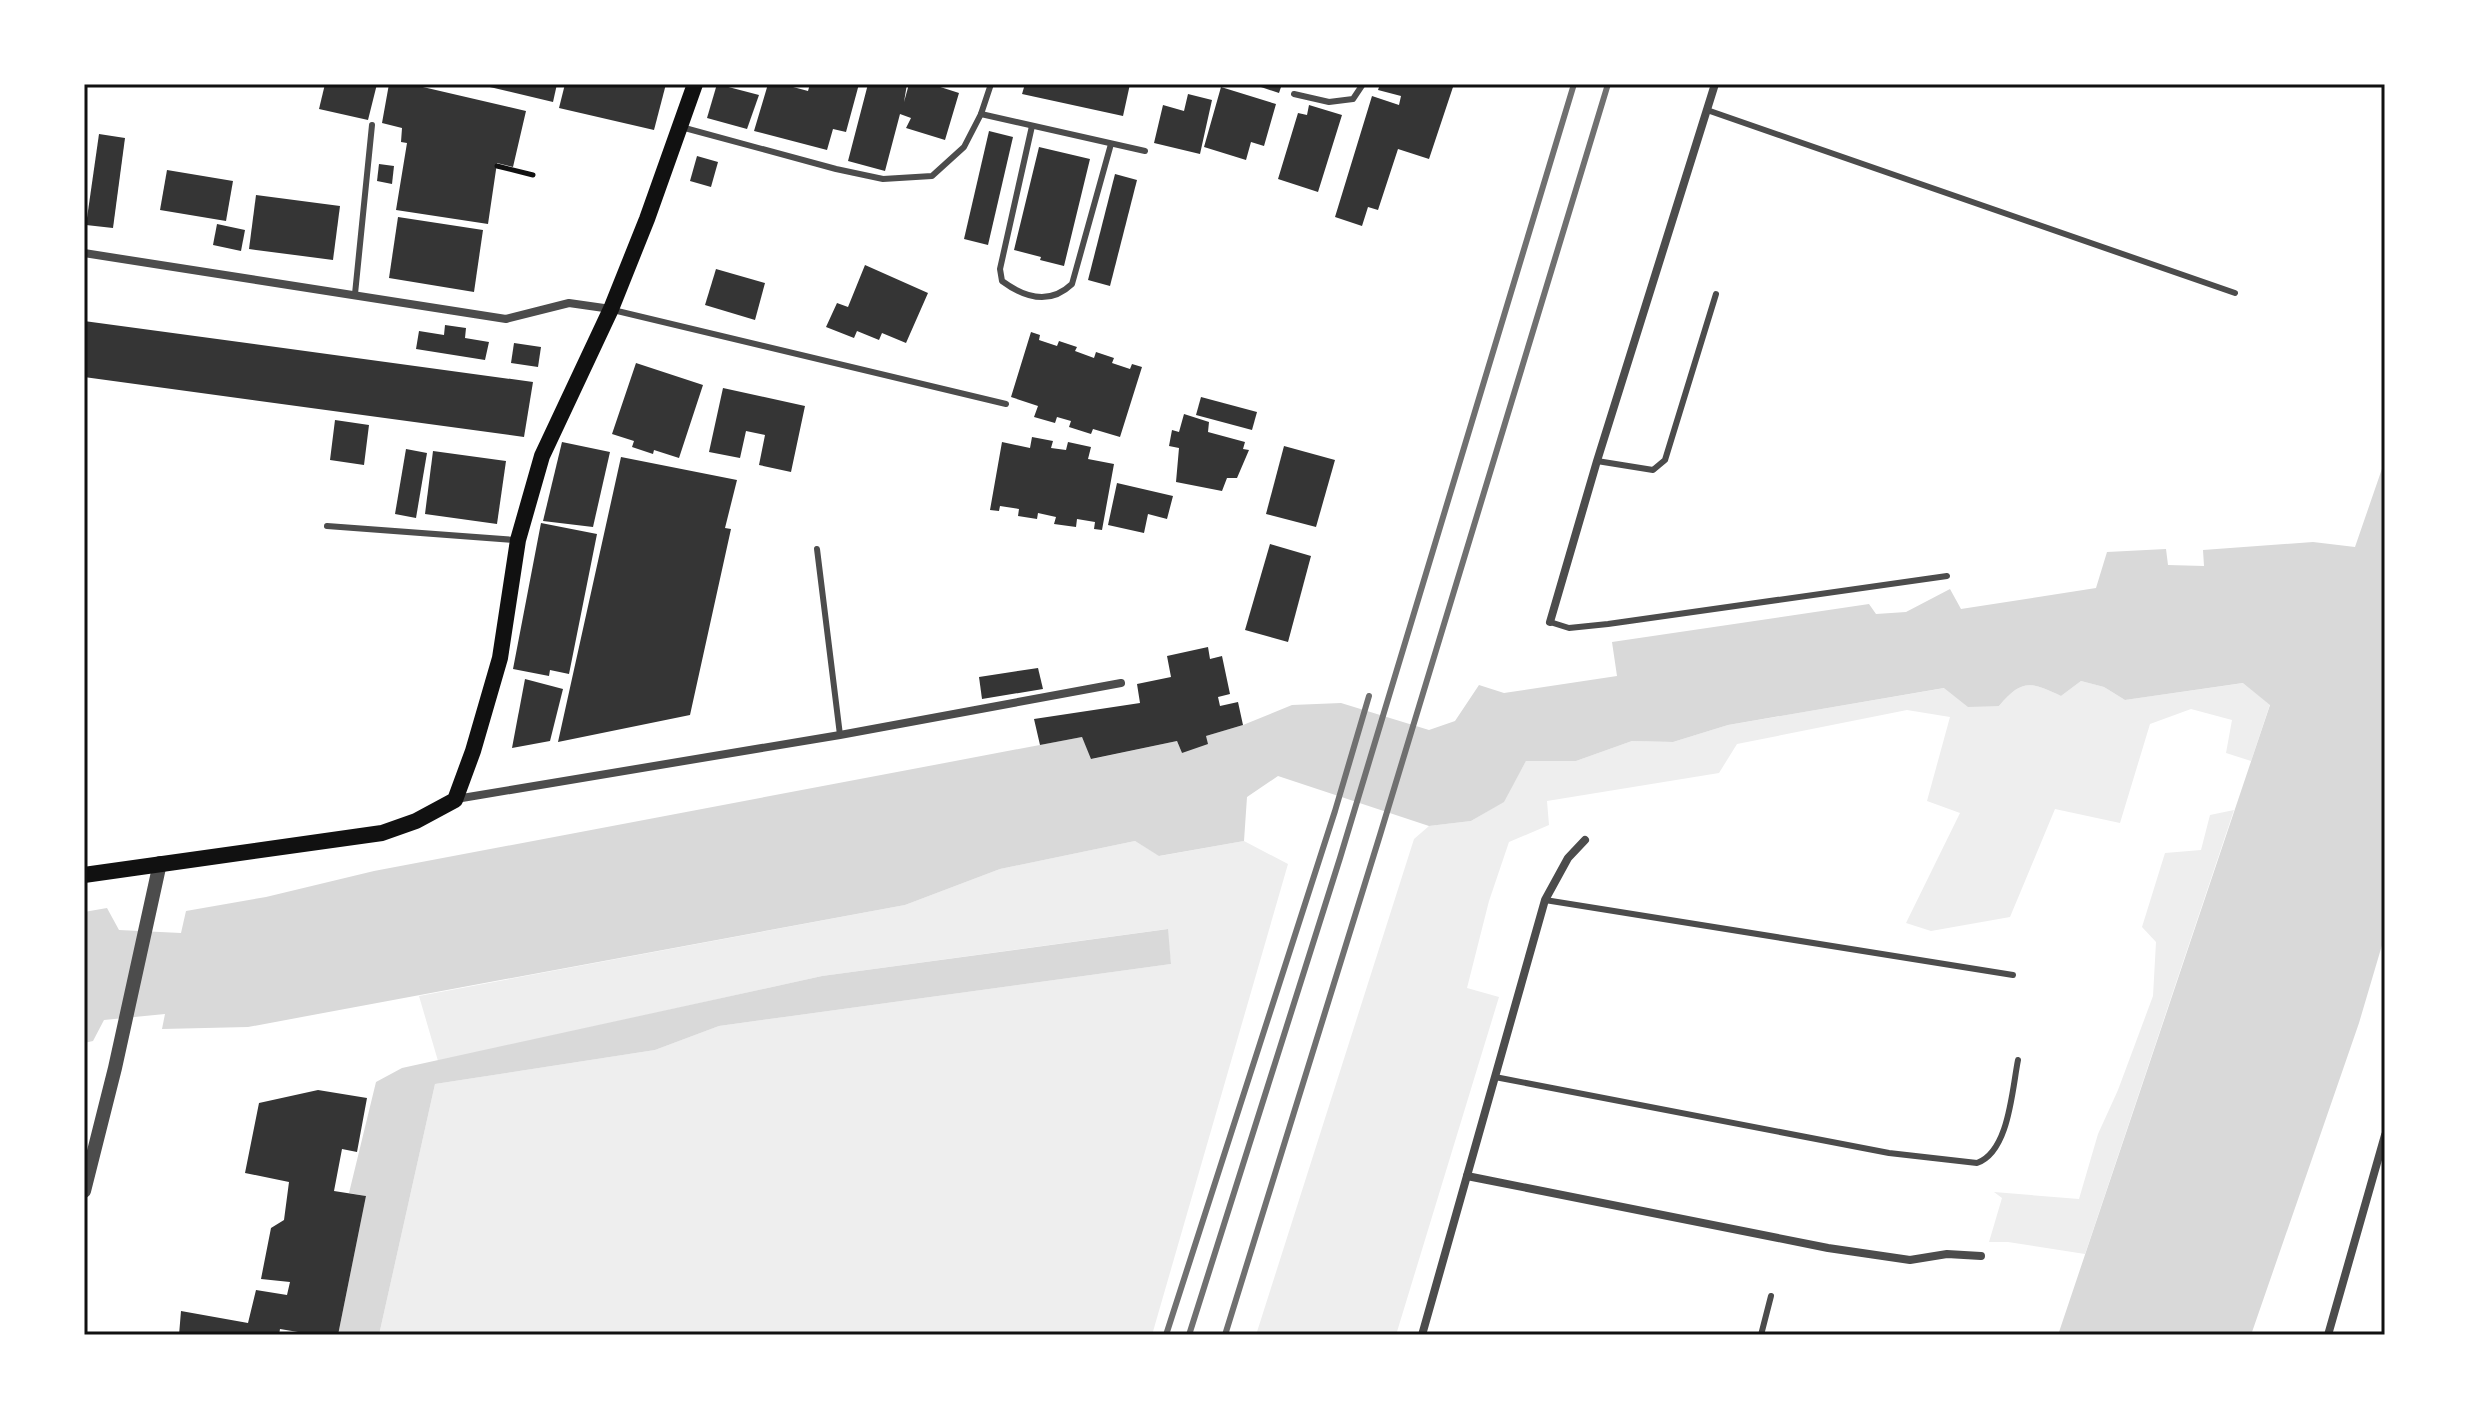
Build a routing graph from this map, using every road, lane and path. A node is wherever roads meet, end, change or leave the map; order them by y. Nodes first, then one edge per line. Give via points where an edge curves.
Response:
1 (695, 84) edge
2 (991, 84) edge
3 (1363, 84) edge
4 (1715, 84) edge
5 (1294, 94) dead end
6 (1707, 110) junction
7 (981, 114) junction
8 (372, 125) dead end
9 (1032, 126) junction
10 (681, 127) junction
11 (1111, 144) junction
12 (1145, 151) dead end
13 (497, 166) dead end
14 (533, 175) dead end
15 (84, 253) edge
16 (2235, 293) dead end
17 (355, 294) junction
18 (1716, 294) dead end
19 (611, 309) junction
20 (1006, 404) dead end
21 (1597, 461) junction
22 (327, 526) dead end
23 (518, 540) junction
24 (817, 549) dead end
25 (1947, 576) dead end
26 (1550, 622) joint
27 (1121, 683) dead end
28 (840, 735) junction
29 (455, 800) junction
30 (1585, 840) dead end
31 (160, 863) junction
32 (84, 875) edge
33 (1545, 900) junction
34 (2013, 975) dead end
35 (2018, 1060) dead end
36 (1495, 1077) junction
37 (2385, 1135) edge
38 (1467, 1176) junction
39 (84, 1191) edge
40 (1981, 1256) dead end
41 (1771, 1296) dead end
42 (1422, 1335) edge
43 (1761, 1335) edge
44 (2328, 1335) edge

1 - 10 main road
2 - 7 lane
3 - 5 lane via 1353,99 1329,102
4 - 6 street
6 - 16 lane
6 - 21 street
7 - 9 lane
7 - 10 lane via 964,147 932,176 883,179
8 - 17 lane
9 - 11 lane
9 - 11 lane via 1000,269 1002,281 1016,292 1042,299 1072,284
10 - 19 main road
11 - 12 lane
13 - 14 path
15 - 17 street
17 - 19 street via 506,319 569,303
18 - 21 lane via 1665,460 1653,470
19 - 20 lane
19 - 23 main road via 542,456
21 - 26 street
22 - 23 lane
23 - 29 main road via 500,658
24 - 28 lane
25 - 26 lane via 1608,624 1569,628
27 - 28 street
28 - 29 street
29 - 31 main road via 382,833
30 - 33 street via 1568,858
31 - 32 main road
31 - 39 street
33 - 34 lane
33 - 36 street
35 - 36 lane via 1999,1146 1977,1163 1889,1153
36 - 38 street
37 - 44 street
38 - 40 street via 1828,1248 1910,1260
38 - 42 street
41 - 43 lane

